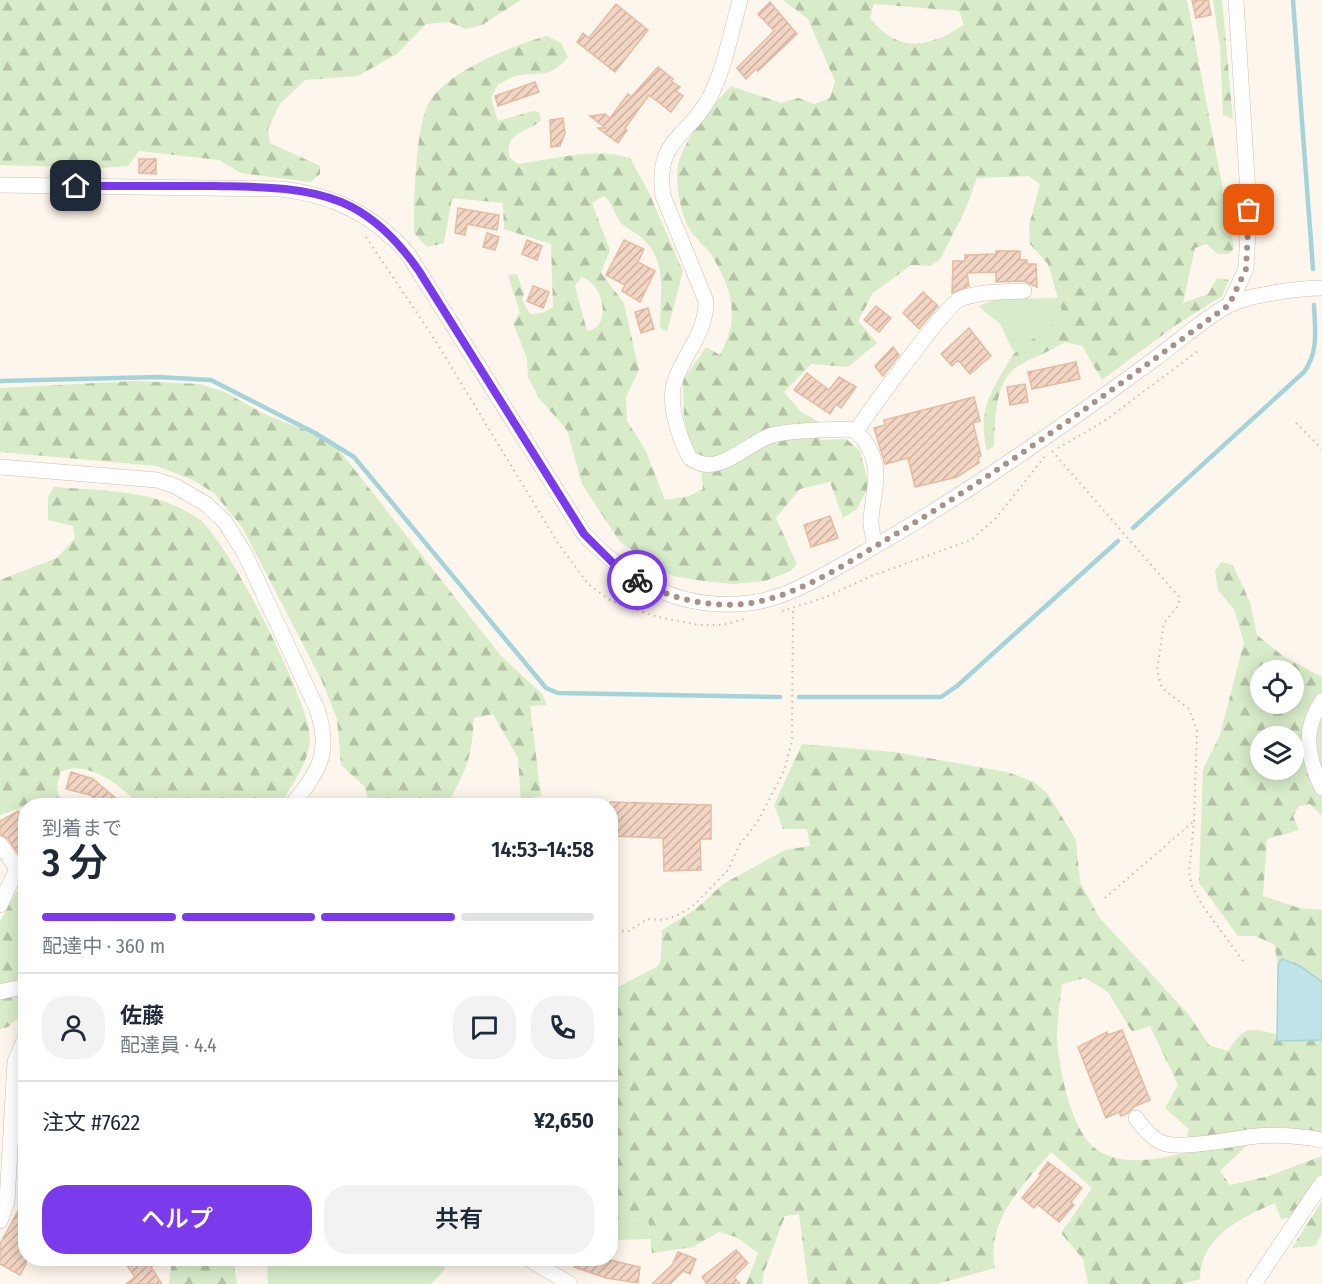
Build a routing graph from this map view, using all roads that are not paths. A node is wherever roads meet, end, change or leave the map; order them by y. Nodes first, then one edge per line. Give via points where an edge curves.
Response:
1 (740, 0) edge
2 (1236, 0) edge
3 (0, 185) edge
4 (1322, 288) edge
5 (1024, 291) dead end
6 (1229, 305) junction
7 (856, 431) junction
8 (0, 467) edge
9 (875, 546) junction
10 (1322, 701) edge
11 (1322, 788) edge
12 (297, 798) edge
13 (0, 844) edge
14 (18, 863) edge
15 (18, 872) edge
16 (0, 905) edge
17 (18, 988) edge
18 (0, 992) edge
19 (18, 1055) edge
20 (1136, 1118) dead end
21 (1322, 1140) edge
22 (1322, 1183) edge
23 (0, 1221) edge
24 (540, 1266) edge
25 (570, 1284) edge
26 (1254, 1284) edge

1 - 7 street via 719,77 709,99 669,146 660,177 667,209 706,301 701,332 675,378 673,390 685,450 697,464 712,466 770,436
2 - 6 street via 1249,210 1246,269
3 - 9 street via 244,187 303,192 342,203 378,224 408,254 584,534 613,563 649,587 709,603 749,603 793,590
4 - 6 street via 1294,288
5 - 7 street via 984,292 957,300
6 - 9 street via 1046,445
7 - 9 street via 870,451 878,478 871,520
8 - 12 street via 158,480 190,494 225,522 245,554 324,730 322,762
10 - 11 street via 1311,717 1308,750
13 - 14 street
15 - 16 street
17 - 18 street
19 - 23 street via 8,1193
20 - 21 street via 1164,1144 1259,1136
22 - 26 street
24 - 25 street

